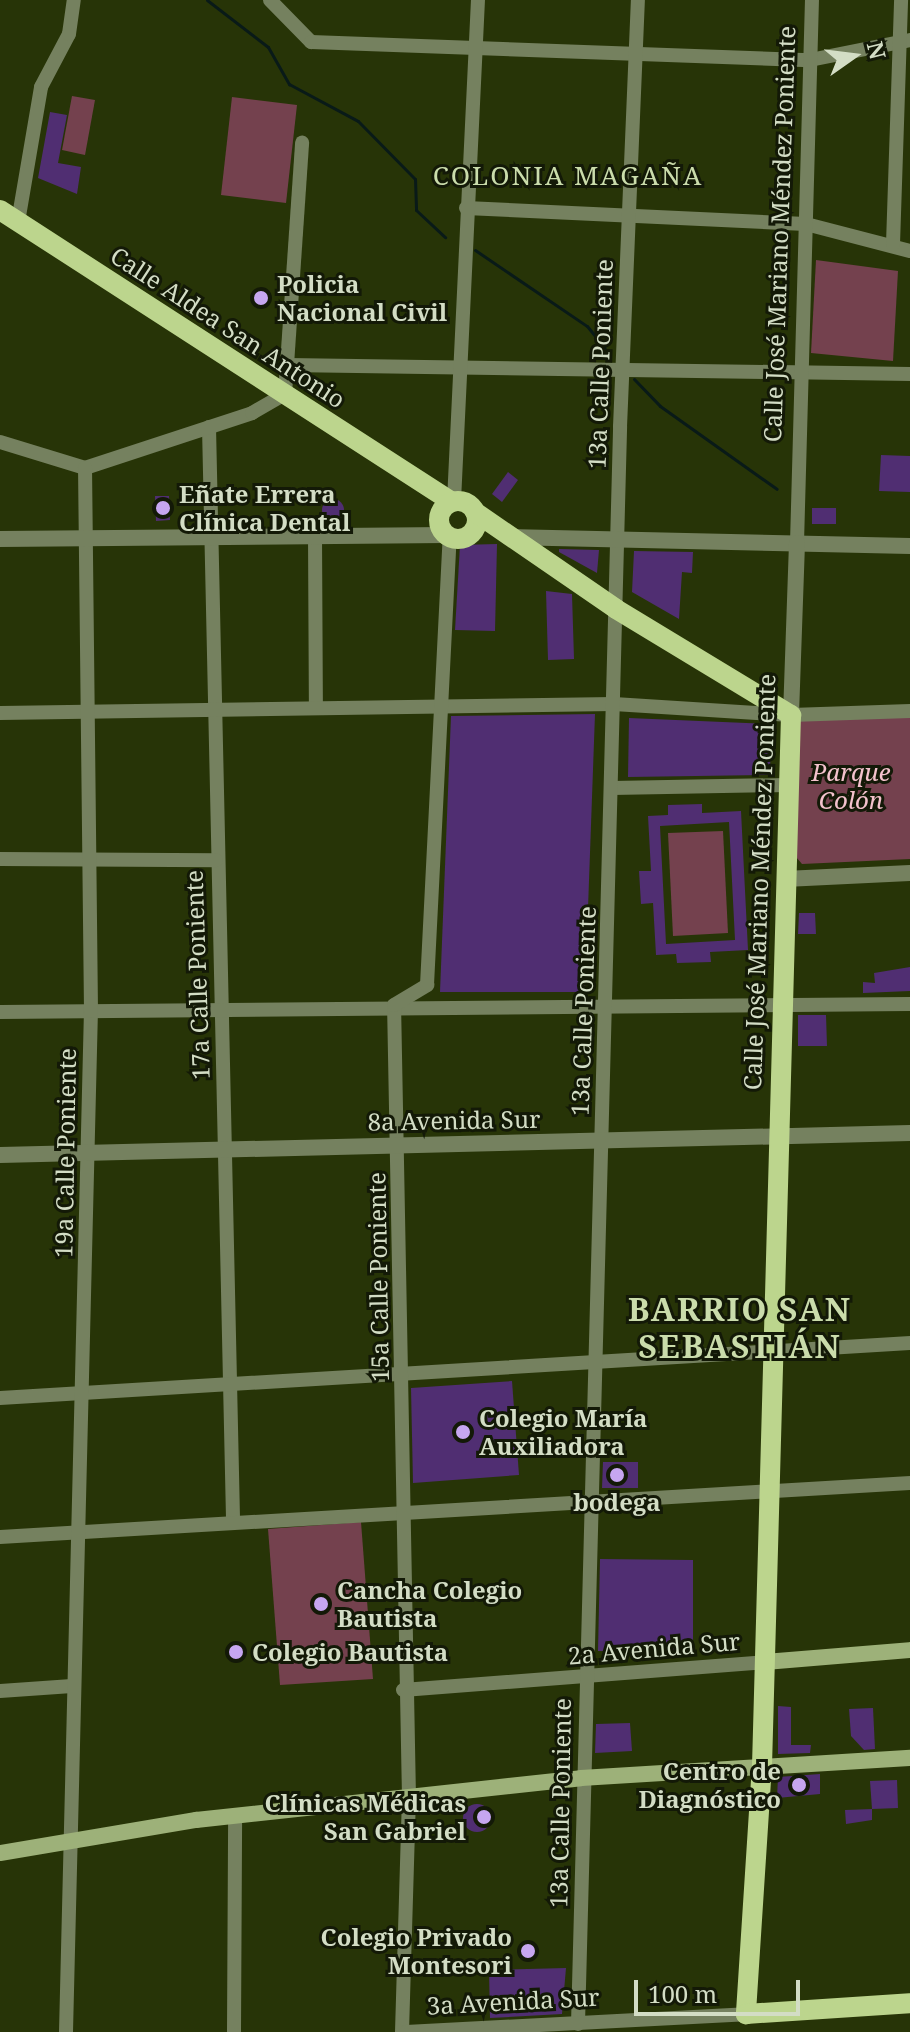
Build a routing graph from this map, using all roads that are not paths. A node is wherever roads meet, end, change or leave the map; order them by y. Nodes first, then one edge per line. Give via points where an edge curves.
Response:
1 (74, 0) edge
2 (270, 0) edge
3 (478, 0) edge
4 (638, 0) edge
5 (812, 0) edge
6 (901, 0) edge
7 (905, 41) edge
8 (475, 49) junction
9 (636, 55) junction
10 (810, 60) junction
11 (302, 143) dead end
12 (466, 208) junction
13 (0, 210) edge
14 (627, 214) junction
15 (18, 222) junction
16 (806, 224) junction
17 (893, 244) junction
18 (910, 251) edge
19 (288, 365) junction
20 (623, 367) junction
21 (461, 368) junction
22 (798, 374) junction
23 (910, 374) edge
24 (285, 394) junction
25 (209, 427) junction
26 (0, 442) edge
27 (85, 468) junction
28 (447, 522) junction
29 (315, 535) junction
30 (86, 537) junction
31 (507, 537) junction
32 (213, 538) junction
33 (617, 538) junction
34 (0, 539) edge
35 (797, 543) junction
36 (910, 546) edge
37 (616, 609) junction
38 (614, 704) junction
39 (442, 707) junction
40 (316, 708) junction
41 (215, 709) junction
42 (87, 711) junction
43 (910, 711) edge
44 (0, 713) edge
45 (791, 715) junction
46 (787, 785) junction
47 (612, 788) junction
48 (89, 858) junction
49 (0, 859) edge
50 (216, 860) junction
51 (910, 873) edge
52 (785, 879) junction
53 (910, 1004) edge
54 (394, 1005) junction
55 (604, 1006) junction
56 (779, 1006) junction
57 (221, 1009) junction
58 (91, 1011) junction
59 (0, 1012) edge
60 (910, 1133) edge
61 (777, 1137) junction
62 (600, 1140) junction
63 (397, 1145) junction
64 (224, 1150) junction
65 (85, 1153) junction
66 (0, 1155) edge
67 (910, 1343) edge
68 (773, 1352) junction
69 (593, 1362) junction
70 (402, 1373) junction
71 (233, 1382) junction
72 (84, 1393) junction
73 (0, 1398) edge
74 (910, 1483) edge
75 (769, 1489) junction
76 (589, 1498) junction
77 (405, 1511) junction
78 (233, 1522) junction
79 (75, 1532) junction
80 (0, 1537) edge
81 (910, 1650) edge
82 (765, 1662) junction
83 (584, 1679) junction
84 (72, 1686) junction
85 (403, 1690) junction
86 (0, 1691) edge
87 (910, 1758) edge
88 (762, 1765) junction
89 (581, 1778) junction
90 (409, 1798) junction
91 (235, 1816) junction
92 (70, 1839) junction
93 (0, 1853) edge
94 (910, 2003) edge
95 (746, 2014) junction
96 (578, 2024) junction
97 (66, 2032) edge
98 (234, 2032) edge
99 (404, 2032) edge

1 - 15 street via 69,34 41,87
2 - 8 street via 311,42
3 - 8 street
4 - 9 street, 13a Calle Poniente
5 - 10 street, Calle José Mariano Méndez Poniente
6 - 7 street
7 - 10 street
7 - 17 street
8 - 9 street
8 - 12 street
9 - 10 street
9 - 14 street, 13a Calle Poniente
10 - 16 street, Calle José Mariano Méndez Poniente
11 - 19 street
12 - 14 street
12 - 21 street
13 - 15 main road, Calle Aldea San Antonio
14 - 16 street
14 - 20 street, 13a Calle Poniente
15 - 24 main road, Calle Aldea San Antonio
16 - 17 street
16 - 22 street, Calle José Mariano Méndez Poniente
17 - 18 street
19 - 21 street
19 - 24 street
20 - 21 street
20 - 22 street
20 - 33 street, 13a Calle Poniente
21 - 28 street
22 - 23 street
22 - 35 street, Calle José Mariano Méndez Poniente
24 - 25 street
24 - 28 main road, Calle Aldea San Antonio via 428,487
25 - 27 street
25 - 32 street, 17a Calle Poniente
26 - 27 street
27 - 30 street, 19a Calle Poniente
28 - 29 street
28 - 31 main road
28 - 31 main road via 477,524 475,512
28 - 39 street
29 - 32 street
29 - 40 street
30 - 32 street
30 - 34 street
30 - 42 street, 19a Calle Poniente
31 - 33 street
31 - 37 main road
32 - 41 street, 17a Calle Poniente
33 - 35 street
33 - 37 street, 13a Calle Poniente
35 - 36 street
35 - 45 street, Calle José Mariano Méndez Poniente
37 - 38 street, 13a Calle Poniente
37 - 45 main road
38 - 39 street
38 - 45 street
38 - 47 street, 13a Calle Poniente
39 - 40 street
39 - 54 street via 427,985
40 - 41 street
41 - 42 street
41 - 50 street, 17a Calle Poniente
42 - 44 street
42 - 48 street, 19a Calle Poniente
43 - 45 street
45 - 46 main road, Calle José Mariano Méndez Poniente
46 - 47 street
46 - 52 main road, Calle José Mariano Méndez Poniente
47 - 55 street, 13a Calle Poniente
48 - 49 street
48 - 50 street
48 - 58 street, 19a Calle Poniente
50 - 57 street, 17a Calle Poniente
51 - 52 street
52 - 56 main road, Calle José Mariano Méndez Poniente
53 - 56 street
54 - 55 street
54 - 57 street
54 - 63 street, 15a Calle Poniente
55 - 56 street
55 - 62 street, 13a Calle Poniente
56 - 61 main road, Calle José Mariano Méndez Poniente
57 - 58 street
57 - 64 street, 17a Calle Poniente
58 - 59 street
58 - 65 street, 19a Calle Poniente
60 - 61 street, 8a Avenida Sur
61 - 62 street, 8a Avenida Sur
61 - 68 main road, Calle José Mariano Méndez Poniente
62 - 63 street, 8a Avenida Sur
62 - 69 street, 13a Calle Poniente
63 - 64 street, 8a Avenida Sur
63 - 70 street, 15a Calle Poniente
64 - 65 street, 8a Avenida Sur
64 - 71 street, 17a Calle Poniente
65 - 66 street, 8a Avenida Sur
65 - 72 street, 19a Calle Poniente
67 - 68 street
68 - 69 street
68 - 75 main road, Calle José Mariano Méndez Poniente
69 - 70 street
69 - 76 street, 13a Calle Poniente
70 - 71 street
70 - 77 street, 15a Calle Poniente
71 - 72 street
71 - 78 street, 17a Calle Poniente
72 - 73 street
72 - 79 street, 19a Calle Poniente
74 - 75 street
75 - 76 street
75 - 82 main road, Calle José Mariano Méndez Poniente
76 - 77 street
76 - 83 street, 13a Calle Poniente
77 - 78 street
77 - 85 street, 15a Calle Poniente
78 - 79 street
79 - 80 street
79 - 84 street, 19a Calle Poniente
81 - 82 main road, 2a Avenida Sur
82 - 83 street, 2a Avenida Sur
82 - 88 main road, Calle José Mariano Méndez Poniente
83 - 85 street, 2a Avenida Sur
83 - 89 street, 13a Calle Poniente
84 - 86 street
84 - 92 street, 19a Calle Poniente
85 - 90 street, 15a Calle Poniente
87 - 88 main road
88 - 89 main road
88 - 95 main road, Calle José Mariano Méndez Poniente
89 - 90 main road
89 - 96 street, 13a Calle Poniente
90 - 91 main road
90 - 99 street, 15a Calle Poniente
91 - 92 main road
91 - 98 street
92 - 93 main road
92 - 97 street, 19a Calle Poniente
94 - 95 main road, 3a Avenida Sur
95 - 96 street, 3a Avenida Sur
96 - 99 street, 3a Avenida Sur

